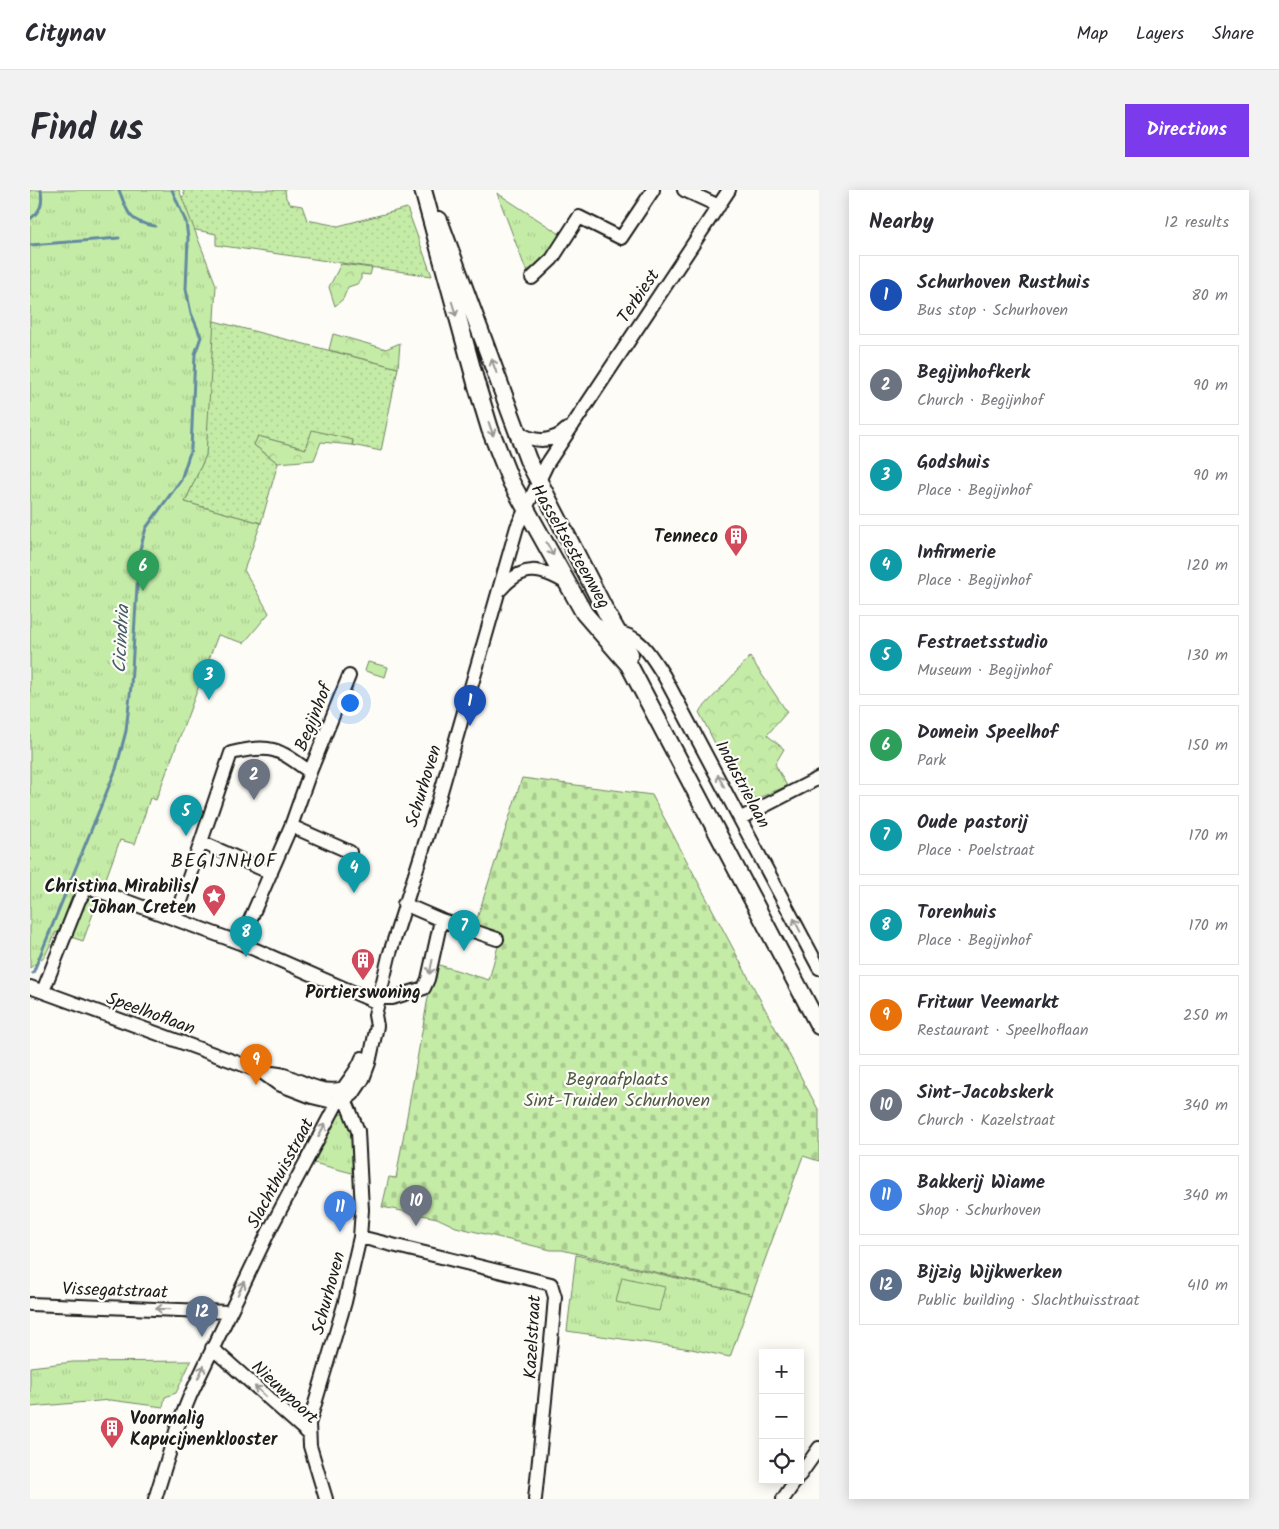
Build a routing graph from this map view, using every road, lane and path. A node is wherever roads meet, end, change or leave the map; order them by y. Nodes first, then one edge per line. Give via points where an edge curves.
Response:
1 (423, 190) edge
2 (427, 190) edge
3 (654, 190) edge
4 (684, 190) edge
5 (729, 190) edge
6 (718, 206) junction
7 (532, 278) dead end
8 (576, 420) junction
9 (518, 432) junction
10 (538, 481) junction
11 (526, 506) junction
12 (569, 584) junction
13 (497, 593) junction
14 (618, 633) junction
15 (349, 676) dead end
16 (310, 772) junction
17 (819, 778) edge
18 (741, 818) junction
19 (291, 826) junction
20 (201, 842) junction
21 (350, 852) dead end
22 (271, 873) junction
23 (404, 904) junction
24 (175, 919) junction
25 (441, 920) junction
26 (497, 938) dead end
27 (240, 943) junction
28 (819, 968) edge
29 (30, 987) edge
30 (43, 991) junction
31 (377, 1006) junction
32 (819, 1012) edge
33 (819, 1026) edge
34 (341, 1097) junction
35 (360, 1237) junction
36 (30, 1304) edge
37 (229, 1312) junction
38 (212, 1348) junction
39 (309, 1434) junction
40 (819, 1448) edge
41 (804, 1469) edge
42 (793, 1484) edge
43 (155, 1499) edge
44 (326, 1499) edge
45 (535, 1499) edge
46 (783, 1499) edge

1 -> 11 main road, Hasseltsesteenweg via 490,429 505,467
9 -> 2 main road, Hasseltsesteenweg
3 - 7 street via 621,238 579,217 552,259
4 - 6 street
5 - 6 street, Terbiest
6 - 8 street, Terbiest
8 - 9 street, Terbiest via 561,435 545,440 537,441
8 - 10 street, Terbiest
9 - 10 main road, Hasseltsesteenweg
10 - 11 street, Schurhoven
10 - 14 main road, Hasseltsesteenweg
11 -> 12 main road, Hasseltsesteenweg
11 - 13 street, Schurhoven
12 - 13 street via 547,572 529,571 515,574
12 - 33 main road, Hasseltsesteenweg via 589,620 630,665
13 - 23 street, Schurhoven via 438,802
18 -> 14 street, Industrielaan via 649,653 636,639
14 - 32 main road, Hasseltsesteenweg
15 - 16 street, Begijnhof
16 - 19 street, Begijnhof
16 - 20 street, Begijnhof via 272,749 257,747 231,753
17 - 18 street
28 -> 18 street, Industrielaan
19 - 21 street
19 - 22 street, Begijnhof
20 - 22 street
20 - 24 street, Begijnhof
22 - 27 street, Begijnhof
23 - 25 street
23 - 31 street, Schurhoven
24 - 27 street
24 - 30 street via 101,890 86,890 75,909
25 - 26 street
25 -> 31 street via 424,988
27 - 31 street
29 - 30 street, Speelhoflaan
30 - 34 street, Speelhoflaan via 260,1071 334,1091
31 - 34 street, Schurhoven via 377,1026 369,1063 359,1086
34 - 35 street, Schurhoven via 358,1131 362,1192
37 -> 34 street, Slachthuisstraat
35 - 39 street, Schurhoven via 345,1302 309,1424
35 - 45 street, Kazelstraat via 551,1284 555,1297
37 -> 36 street, Vissegatstraat
37 - 38 street, Slachthuisstraat
39 -> 38 street, Nieuwpoort
43 -> 38 street, Slachthuisstraat via 177,1428
39 - 44 street, Nieuwpoort
40 - 41 street
42 - 46 street

